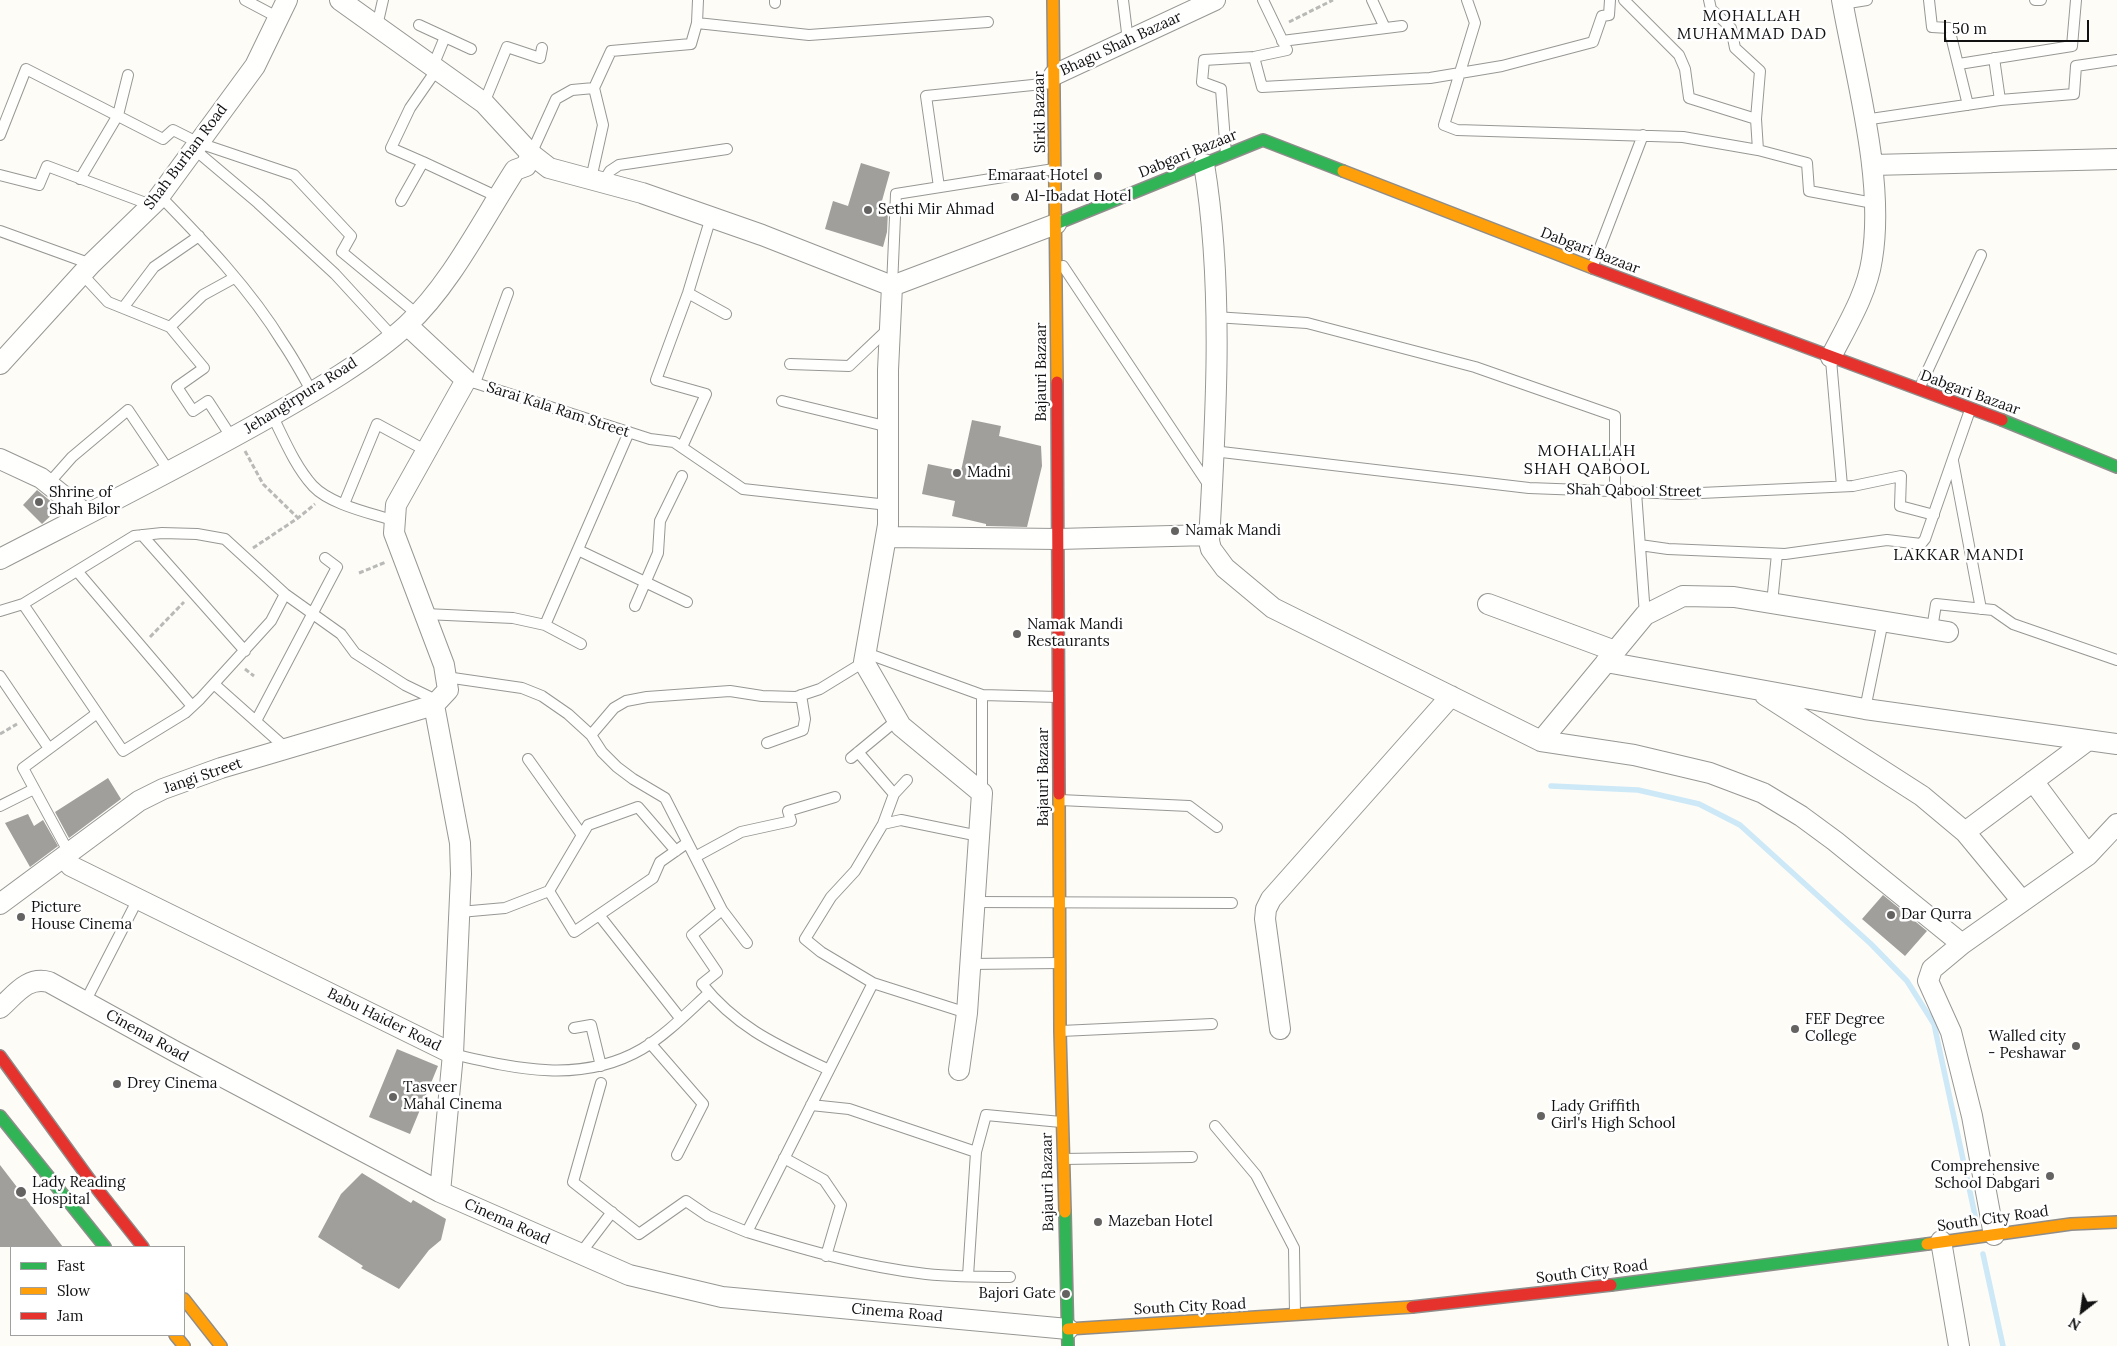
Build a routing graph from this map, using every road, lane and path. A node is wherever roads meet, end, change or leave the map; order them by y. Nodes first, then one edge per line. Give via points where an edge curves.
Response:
1 (245, 0) edge
2 (340, 0) edge
3 (383, 0) edge
4 (698, 0) edge
5 (1053, 0) edge
6 (1123, 0) edge
7 (1263, 0) edge
8 (1333, 0) edge
9 (1372, 0) edge
10 (1467, 0) edge
11 (1610, 0) edge
12 (1624, 0) edge
13 (1709, 0) edge
14 (1867, 0) edge
15 (1929, 0) edge
16 (2035, 0) edge
17 (2041, 0) edge
18 (2076, 0) edge
19 (1206, 2) edge
20 (1842, 2) edge
21 (283, 9) edge
22 (697, 22) junction
23 (988, 22) dead end
24 (419, 25) dead end
25 (377, 26) junction
26 (1402, 26) dead end
27 (1276, 28) junction
28 (1384, 28) junction
29 (445, 37) junction
30 (1128, 41) junction
31 (1282, 41) junction
32 (471, 48) dead end
33 (542, 48) dead end
34 (1254, 57) junction
35 (1994, 58) junction
36 (2117, 60) edge
37 (1959, 64) junction
38 (435, 68) junction
39 (1459, 73) junction
40 (128, 75) dead end
41 (1054, 79) junction
42 (594, 88) junction
43 (2000, 100) junction
44 (484, 103) junction
45 (1968, 105) junction
46 (118, 115) junction
47 (1756, 119) junction
48 (1864, 120) junction
49 (1, 128) edge
50 (1643, 135) junction
51 (196, 146) junction
52 (727, 149) dead end
53 (1758, 150) junction
54 (531, 154) junction
55 (1226, 155) junction
56 (2117, 160) edge
57 (423, 162) junction
58 (1204, 164) junction
59 (1872, 165) junction
60 (1055, 168) junction
61 (0, 175) edge
62 (80, 179) junction
63 (597, 181) junction
64 (939, 187) junction
65 (498, 197) junction
66 (156, 201) junction
67 (401, 201) dead end
68 (1873, 202) junction
69 (711, 217) junction
70 (1056, 224) junction
71 (0, 231) edge
72 (199, 236) junction
73 (1981, 255) dead end
74 (1056, 256) junction
75 (1592, 268) junction
76 (86, 269) junction
77 (234, 278) junction
78 (892, 286) junction
79 (508, 293) dead end
80 (688, 293) junction
81 (122, 308) junction
82 (726, 314) dead end
83 (1215, 317) junction
84 (405, 325) junction
85 (170, 327) junction
86 (890, 328) junction
87 (1831, 358) junction
88 (0, 364) edge
89 (790, 364) dead end
90 (471, 381) junction
91 (1919, 390) junction
92 (312, 392) junction
93 (782, 401) dead end
94 (1970, 409) junction
95 (272, 415) junction
96 (888, 427) junction
97 (629, 432) junction
98 (235, 436) junction
99 (682, 447) junction
100 (426, 450) junction
101 (1214, 451) junction
102 (0, 459) edge
103 (1953, 460) junction
104 (2117, 467) edge
105 (169, 471) junction
106 (682, 476) dead end
107 (49, 483) junction
108 (1842, 486) junction
109 (1212, 490) junction
110 (1615, 491) junction
111 (1636, 492) junction
112 (326, 494) junction
113 (344, 504) junction
114 (888, 504) junction
115 (86, 514) junction
116 (1934, 515) junction
117 (298, 518) junction
118 (395, 521) junction
119 (1209, 535) junction
120 (142, 536) junction
121 (887, 537) junction
122 (1058, 539) junction
123 (1640, 545) junction
124 (578, 550) junction
125 (242, 554) junction
126 (1777, 554) junction
127 (403, 556) junction
128 (325, 558) dead end
129 (0, 559) edge
130 (77, 571) junction
131 (359, 573) dead end
132 (645, 582) junction
133 (193, 592) junction
134 (285, 594) junction
135 (687, 602) dead end
136 (1772, 603) junction
137 (23, 604) junction
138 (1488, 604) dead end
139 (635, 606) dead end
140 (1981, 609) junction
141 (0, 611) edge
142 (313, 612) junction
143 (425, 614) junction
144 (1646, 615) junction
145 (1883, 621) junction
146 (545, 625) junction
147 (1940, 630) joint
148 (581, 644) dead end
149 (140, 646) junction
150 (244, 651) junction
151 (1611, 656) junction
152 (865, 658) junction
153 (2117, 660) edge
154 (0, 676) edge
155 (446, 677) junction
156 (214, 684) junction
157 (1757, 690) junction
158 (801, 695) junction
159 (982, 695) junction
160 (1451, 696) junction
161 (1059, 697) junction
162 (436, 703) junction
163 (192, 706) junction
164 (1865, 709) junction
165 (96, 714) junction
166 (898, 720) junction
167 (256, 721) junction
168 (591, 735) junction
169 (2087, 741) junction
170 (1541, 742) junction
171 (767, 743) dead end
172 (2117, 744) edge
173 (48, 747) junction
174 (287, 749) junction
175 (528, 758) dead end
176 (907, 780) dead end
177 (2033, 781) junction
178 (34, 790) junction
179 (982, 793) junction
180 (894, 794) junction
181 (835, 797) dead end
182 (1059, 800) junction
183 (0, 806) edge
184 (883, 824) junction
185 (2117, 824) edge
186 (1217, 827) dead end
187 (1966, 832) junction
188 (582, 835) junction
189 (979, 836) junction
190 (687, 843) junction
191 (676, 851) junction
192 (66, 855) junction
193 (2088, 855) junction
194 (695, 857) junction
195 (549, 892) junction
196 (138, 899) junction
197 (2022, 901) junction
198 (974, 902) junction
199 (1232, 903) dead end
200 (0, 904) edge
201 (1060, 904) junction
202 (722, 910) junction
203 (460, 912) junction
204 (600, 915) junction
205 (747, 943) dead end
206 (1962, 944) junction
207 (1060, 963) junction
208 (970, 964) junction
209 (873, 983) junction
210 (709, 993) junction
211 (85, 1002) junction
212 (0, 1008) edge
213 (967, 1013) junction
214 (680, 1018) junction
215 (1212, 1024) dead end
216 (574, 1028) dead end
217 (1280, 1029) dead end
218 (1060, 1031) junction
219 (650, 1043) junction
220 (453, 1054) junction
221 (0, 1056) edge
222 (601, 1066) junction
223 (829, 1070) junction
224 (959, 1070) dead end
225 (601, 1083) dead end
226 (811, 1105) junction
227 (0, 1116) edge
228 (1062, 1122) junction
229 (1215, 1126) dead end
230 (976, 1152) junction
231 (677, 1155) dead end
232 (1192, 1157) dead end
233 (784, 1158) junction
234 (1063, 1159) junction
235 (440, 1192) junction
236 (612, 1212) junction
237 (2117, 1222) edge
238 (747, 1232) junction
239 (1994, 1235) junction
240 (1942, 1241) junction
241 (104, 1246) edge
242 (142, 1246) edge
243 (580, 1254) junction
244 (826, 1256) junction
245 (968, 1276) junction
246 (1010, 1278) dead end
247 (185, 1300) edge
248 (1295, 1316) junction
249 (176, 1336) edge
250 (1068, 1337) edge
251 (184, 1346) edge
252 (220, 1346) edge
253 (1959, 1346) edge

1 - 21 lane
2 - 25 street
3 - 25 lane
4 - 22 lane
5 - 41 main road, Sirki Bazaar
6 - 30 lane
7 - 27 lane
8 - 27 path
9 - 28 lane
10 - 39 lane via 1475,23
11 - 39 lane via 1609,16 1602,16 1592,42 1502,66
12 - 47 lane via 1679,55 1685,69 1689,98
13 - 47 lane via 1711,9 1731,28 1735,48 1760,71
14 - 20 lane
15 - 37 lane via 1932,27 1949,28
16 - 17 lane
18 - 35 lane via 2072,46
19 - 30 street, Bhagu Shah Bazaar
20 - 48 street
21 - 51 street, Shah Burhan Road via 255,66
22 - 23 lane via 809,35
22 - 42 lane via 691,44 611,51
24 - 29 lane
25 - 38 street
26 - 28 lane
27 - 31 lane
28 - 31 lane
29 - 32 lane
29 - 38 lane
30 - 41 street, Bhagu Shah Bazaar
31 - 34 lane via 1287,50
33 - 44 lane via 540,58 507,46
34 - 39 lane via 1262,87 1430,78
34 - 55 lane via 1204,60 1202,82 1221,89
35 - 37 lane
35 - 43 lane
36 - 43 lane via 2076,66 2074,94
37 - 45 lane
38 - 44 street
38 - 57 lane via 410,108 391,148
39 - 50 lane via 1444,125 1457,130
40 - 46 lane
41 - 60 main road, Sirki Bazaar
41 - 64 lane via 926,96
42 - 54 lane via 572,90 556,99
42 - 63 lane via 603,125
43 - 45 lane
44 - 54 street
45 - 48 lane
46 - 49 lane via 26,70
46 - 51 lane via 163,139 173,130
46 - 62 lane
47 - 53 lane
48 - 59 street
50 - 53 lane via 1683,137
50 - 75 lane
51 - 66 street, Shah Burhan Road
51 - 84 lane via 335,274
51 - 84 lane via 294,174 351,236 342,252
52 - 63 lane via 619,165
53 - 68 lane via 1807,163 1809,191
54 - 63 street via 549,168
54 - 65 street, Jehangirpura Road via 526,166 515,170
55 - 58 main road, Dabgari Bazaar
55 - 75 main road, Dabgari Bazaar via 1263,140
56 - 59 street
57 - 65 lane
57 - 67 lane
58 - 70 main road, Dabgari Bazaar
58 - 83 street via 1216,270
59 - 68 street
60 - 64 lane
60 - 70 main road, Sirki Bazaar
61 - 62 lane via 39,185 47,166
62 - 66 lane
63 - 69 street
64 - 78 lane via 896,194
65 - 84 street, Jehangirpura Road via 434,296
66 - 72 lane
66 - 76 street, Shah Burhan Road
68 - 87 street via 1872,260 1860,298
69 - 78 street
69 - 80 lane
70 - 74 main road, Bajauri Bazaar
70 - 78 street
71 - 76 lane
72 - 77 lane
72 - 81 lane via 154,267
73 - 91 lane
74 - 109 lane
74 - 122 main road, Bajauri Bazaar
75 - 87 main road, Dabgari Bazaar
76 - 81 lane via 108,302
76 - 88 street, Shah Burhan Road
77 - 85 lane via 203,295
77 - 92 lane via 283,342
78 - 86 street
79 - 90 lane
80 - 82 lane
80 - 99 lane via 656,380 706,394
81 - 85 lane
83 - 101 street
83 - 110 lane via 1307,323 1475,367 1615,416
84 - 90 street
84 - 92 street, Jehangirpura Road
85 - 98 lane via 204,368 177,387 193,411 208,401
86 - 89 lane via 850,366
86 - 96 street
87 - 91 main road, Dabgari Bazaar
87 - 108 lane
90 - 97 lane, Sarai Kala Ram Street
90 - 100 street
91 - 94 main road, Dabgari Bazaar
92 - 95 street, Jehangirpura Road
93 - 96 lane
94 - 103 lane
94 - 104 main road, Dabgari Bazaar
95 - 98 street, Jehangirpura Road
95 - 112 lane via 296,462 314,487
96 - 114 street
97 - 99 lane, Sarai Kala Ram Street via 674,442
97 - 124 lane
98 - 105 street, Jehangirpura Road
98 - 117 path via 263,484
99 - 114 lane, Sarai Kala Ram Street via 743,490
100 - 113 lane via 377,424
100 - 118 street via 396,505
101 - 109 street
101 - 110 lane, Shah Qabool Street via 1530,488
102 - 107 street
103 - 116 lane
103 - 140 lane
105 - 107 lane via 128,410 72,457
105 - 115 street, Jehangirpura Road
106 - 132 lane via 660,521 658,553
107 - 115 street
108 - 111 lane, Shah Qabool Street via 1679,494
108 - 116 lane, Shah Qabool Street via 1901,476 1900,506
109 - 119 street
110 - 111 lane, Shah Qabool Street
111 - 123 lane
112 - 113 lane
112 - 117 path
113 - 118 lane
114 - 121 street
115 - 129 street, Jehangirpura Road
116 - 126 lane via 1921,544 1887,540
117 - 125 path
118 - 127 street via 394,533
119 - 122 street
119 - 160 street via 1211,549 1225,568 1273,608
120 - 125 lane via 198,534 225,539
120 - 130 lane via 134,536
120 - 133 lane
121 - 122 street
121 - 152 street
122 - 161 main road, Bajauri Bazaar
123 - 126 lane
123 - 144 lane
124 - 132 lane
124 - 146 lane
125 - 134 lane
126 - 136 lane
127 - 131 path
127 - 143 street
128 - 142 lane via 337,567
130 - 137 lane
130 - 149 lane
132 - 135 lane
132 - 139 lane
133 - 149 path via 174,615
133 - 150 lane
134 - 142 lane
134 - 150 lane via 271,621
136 - 144 street via 1734,597 1684,596
136 - 145 street
137 - 141 lane
137 - 165 lane
138 - 151 street
140 - 147 lane via 1936,604
140 - 153 lane via 1994,610 2013,624
142 - 162 lane via 341,634 355,653
142 - 167 lane
143 - 146 lane via 512,618
143 - 155 street
144 - 151 street
145 - 147 street
145 - 164 lane
146 - 148 lane
149 - 163 lane
150 - 156 lane
151 - 157 street
151 - 170 street
152 - 158 lane via 820,689
152 - 159 lane
152 - 166 street
154 - 173 lane
155 - 162 street via 448,690
155 - 168 lane via 522,688 542,696
156 - 163 lane
156 - 167 lane
157 - 164 street
157 - 187 street via 1922,796
158 - 168 lane via 762,696 730,691 647,697 626,701 614,708
158 - 171 lane via 805,719 803,730
159 - 161 lane
159 - 179 lane
160 - 170 street
160 - 217 street via 1271,899 1265,918
161 - 182 main road, Bajauri Bazaar
162 - 174 street, Jangi Street
162 - 203 street via 460,843
163 - 165 lane via 123,751
164 - 169 street
165 - 173 lane
166 - 179 street via 901,726
166 - 180 lane via 855,755
167 - 174 lane
168 - 190 lane via 617,767 665,798
169 - 172 street
169 - 177 street
170 - 206 street via 1634,755 1710,772 1763,794 1835,841
173 - 178 lane via 23,768
174 - 192 street, Jangi Street via 221,768 163,790 139,802
175 - 188 lane
176 - 180 lane
177 - 187 street
177 - 193 street
178 - 183 lane
178 - 192 lane
179 - 189 street
180 - 184 lane
181 - 194 lane via 788,811 791,821 740,832
182 - 186 lane via 1189,806
182 - 201 main road, Bajauri Bazaar
184 - 189 lane via 901,820
184 - 209 lane via 855,871 831,897 805,939
185 - 193 street
187 - 197 street
188 - 191 lane via 588,825 638,807
188 - 195 lane
189 - 198 street
190 - 191 lane
190 - 194 lane
191 - 204 lane via 660,862 653,878
192 - 196 street, Babu Haider Road via 71,866
192 - 200 street, Jangi Street
193 - 197 street
194 - 202 lane
195 - 203 lane via 505,908
195 - 204 lane via 574,932
196 - 211 lane
196 - 220 street, Babu Haider Road
197 - 206 street
198 - 201 lane
198 - 208 street
199 - 201 lane
201 - 207 main road, Bajauri Bazaar
202 - 205 lane
202 - 210 lane via 692,935 717,972 702,984
203 - 220 street
204 - 214 lane
206 - 239 street via 1932,969 1928,981 1951,1032 1972,1116
207 - 208 lane
207 - 218 main road, Bajauri Bazaar
208 - 213 street
209 - 213 lane
209 - 223 lane
210 - 214 lane, Babu Haider Road
210 - 223 lane via 728,1013 762,1037
211 - 212 street, Cinema Road via 40,979 30,981
211 - 235 street, Cinema Road
213 - 224 street
214 - 219 lane, Babu Haider Road
215 - 218 lane
216 - 222 lane via 591,1025
218 - 228 main road, Bajauri Bazaar
219 - 222 lane, Babu Haider Road via 610,1065
219 - 231 lane via 703,1104
220 - 222 lane, Babu Haider Road via 507,1067 568,1072
220 - 235 street
221 - 242 main road
223 - 226 lane
225 - 236 lane via 573,1182
226 - 230 lane via 849,1109
226 - 233 lane
227 - 241 main road
228 - 230 lane via 986,1115
228 - 234 main road, Bajauri Bazaar
229 - 248 lane via 1256,1175 1294,1248
230 - 245 lane
232 - 234 lane
233 - 238 lane
233 - 244 lane via 824,1180 841,1205
234 - 250 main road, Bajauri Bazaar
235 - 243 street, Cinema Road
236 - 238 lane via 639,1234 686,1201 708,1216
236 - 243 lane
237 - 239 main road, South City Road via 2071,1224
238 - 244 lane
239 - 240 main road, South City Road
240 - 248 main road, South City Road via 1418,1308
240 - 253 street
243 - 250 street, Cinema Road via 629,1275 722,1297
244 - 245 lane via 928,1274
245 - 246 lane
247 - 252 main road
248 - 250 main road, South City Road
249 - 251 main road

